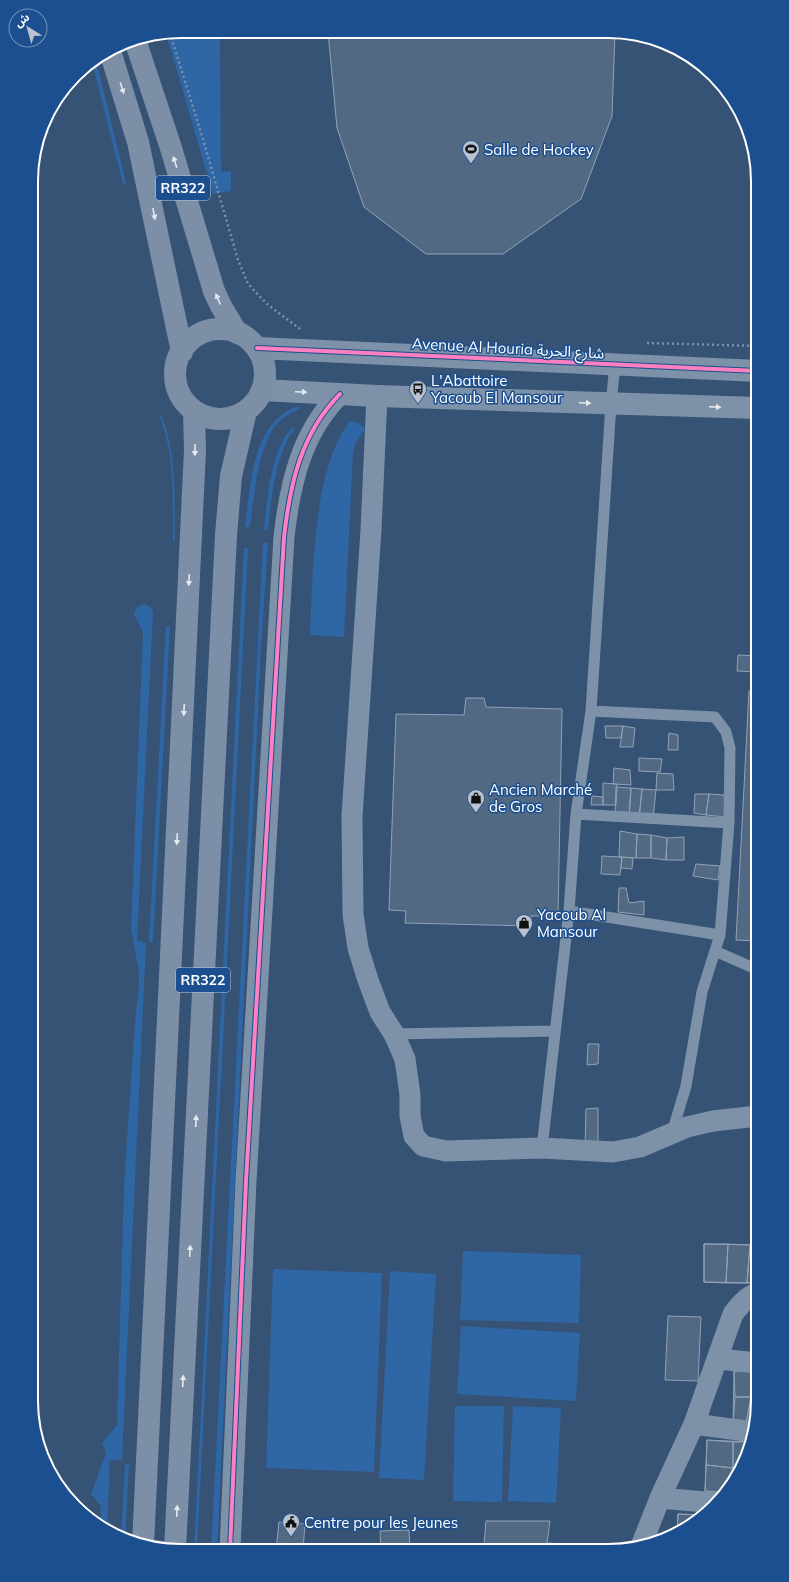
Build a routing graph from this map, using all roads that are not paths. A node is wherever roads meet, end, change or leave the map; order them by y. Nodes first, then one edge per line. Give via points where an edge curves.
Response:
1 (137, 45) edge
2 (112, 56) edge
3 (238, 333) junction
4 (257, 348) junction
5 (182, 352) junction
6 (615, 365) junction
7 (751, 370) edge
8 (262, 390) junction
9 (340, 394) junction
10 (377, 396) junction
11 (611, 404) junction
12 (751, 408) edge
13 (194, 411) junction
14 (246, 411) junction
15 (591, 711) junction
16 (576, 814) junction
17 (729, 822) junction
18 (569, 911) junction
19 (720, 935) junction
20 (715, 951) junction
21 (751, 967) edge
22 (555, 1031) junction
23 (394, 1034) junction
24 (751, 1117) edge
25 (672, 1134) junction
26 (542, 1148) junction
27 (751, 1296) edge
28 (718, 1359) junction
29 (751, 1362) edge
30 (694, 1424) junction
31 (747, 1431) edge
32 (660, 1498) junction
33 (709, 1502) edge
34 (143, 1539) edge
35 (644, 1539) edge
36 (175, 1544) edge
37 (230, 1544) edge

3 -> 1 main road, RR322 via 228,320 214,291
2 -> 5 main road, RR322 via 138,142
3 - 4 main road, RR322
3 - 5 main road, RR322 via 212,330 200,334
4 - 6 street, Avenue Al Houria شارع الحرية
4 - 8 main road, RR322 via 265,368
5 - 13 main road, RR322 via 176,372 176,384 180,394
6 - 7 street, Avenue Al Houria شارع الحرية
6 - 11 lane
8 -> 9 street
8 - 14 main road, RR322
9 - 10 street
9 - 37 street via 321,416 305,445 291,490 284,537 247,1173
10 -> 11 street
10 - 23 street via 352,816 353,914 358,948 368,980 380,1012
11 -> 12 street
11 - 15 lane
13 - 14 main road, RR322 via 206,417 219,419 233,417
13 -> 34 main road, RR322 via 196,450
36 -> 14 main road, RR322 via 226,535 231,476
15 - 16 lane
15 - 17 lane via 715,717 726,732 730,748
16 - 17 lane
16 - 18 lane
17 - 19 lane
18 - 19 lane
18 - 22 lane
19 - 20 lane
20 - 21 lane
20 - 25 lane via 702,992 686,1086
22 - 23 lane
22 - 26 lane
23 - 26 street via 405,1058 414,1136 423,1146 446,1151
24 - 25 street via 712,1121 687,1127
25 - 26 street via 640,1147 613,1152
27 - 28 street via 733,1314
28 - 29 street
28 - 30 street
30 - 31 street
30 - 32 street
32 - 33 street
32 - 35 street

